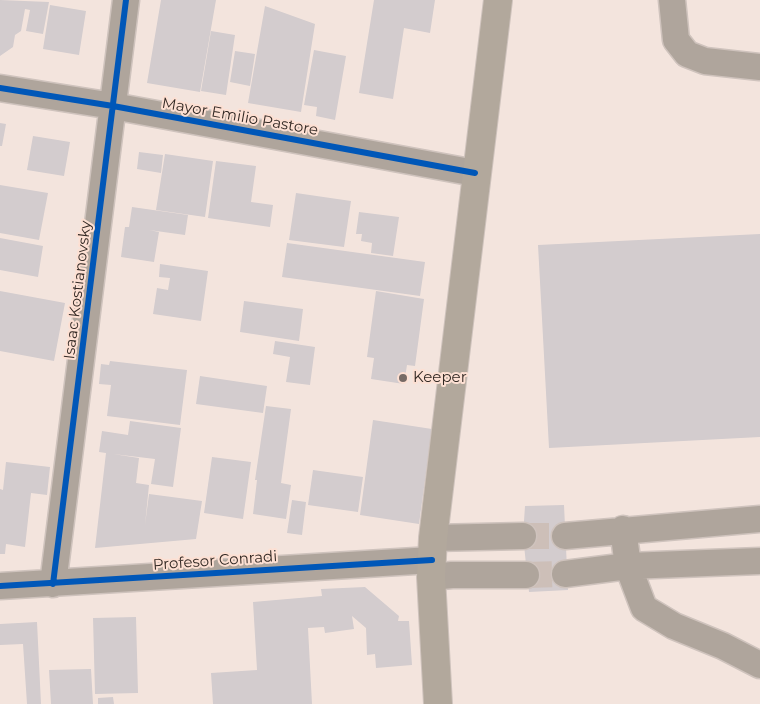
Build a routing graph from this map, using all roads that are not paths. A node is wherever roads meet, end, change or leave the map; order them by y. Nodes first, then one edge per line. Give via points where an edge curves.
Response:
1 (126, 0) edge
2 (498, 0) edge
3 (672, 0) edge
4 (760, 67) edge
5 (0, 88) edge
6 (113, 106) junction
7 (476, 174) junction
8 (760, 519) edge
9 (622, 529) junction
10 (523, 536) tunnel mouth
11 (565, 536) tunnel mouth
12 (432, 558) junction
13 (760, 561) edge
14 (628, 566) junction
15 (565, 574) tunnel mouth
16 (526, 575) tunnel mouth
17 (53, 584) junction
18 (0, 586) edge
19 (760, 665) edge
20 (438, 704) edge

1 - 6 street, Isaac Kostianovsky
2 - 7 main road
3 - 4 street via 676,40 688,54 705,61
5 - 6 street, Mayor Emilio Pastore
6 - 7 street, Mayor Emilio Pastore
6 - 17 street, Isaac Kostianovsky
7 - 12 main road
8 - 9 street
9 - 11 street
9 - 14 street
10 - 12 street
12 - 16 street via 452,575
12 - 17 street, Profesor Conradi
12 - 20 main road
13 - 14 street
14 - 15 street
14 - 19 street via 644,608 674,626
17 - 18 street, Profesor Conradi

